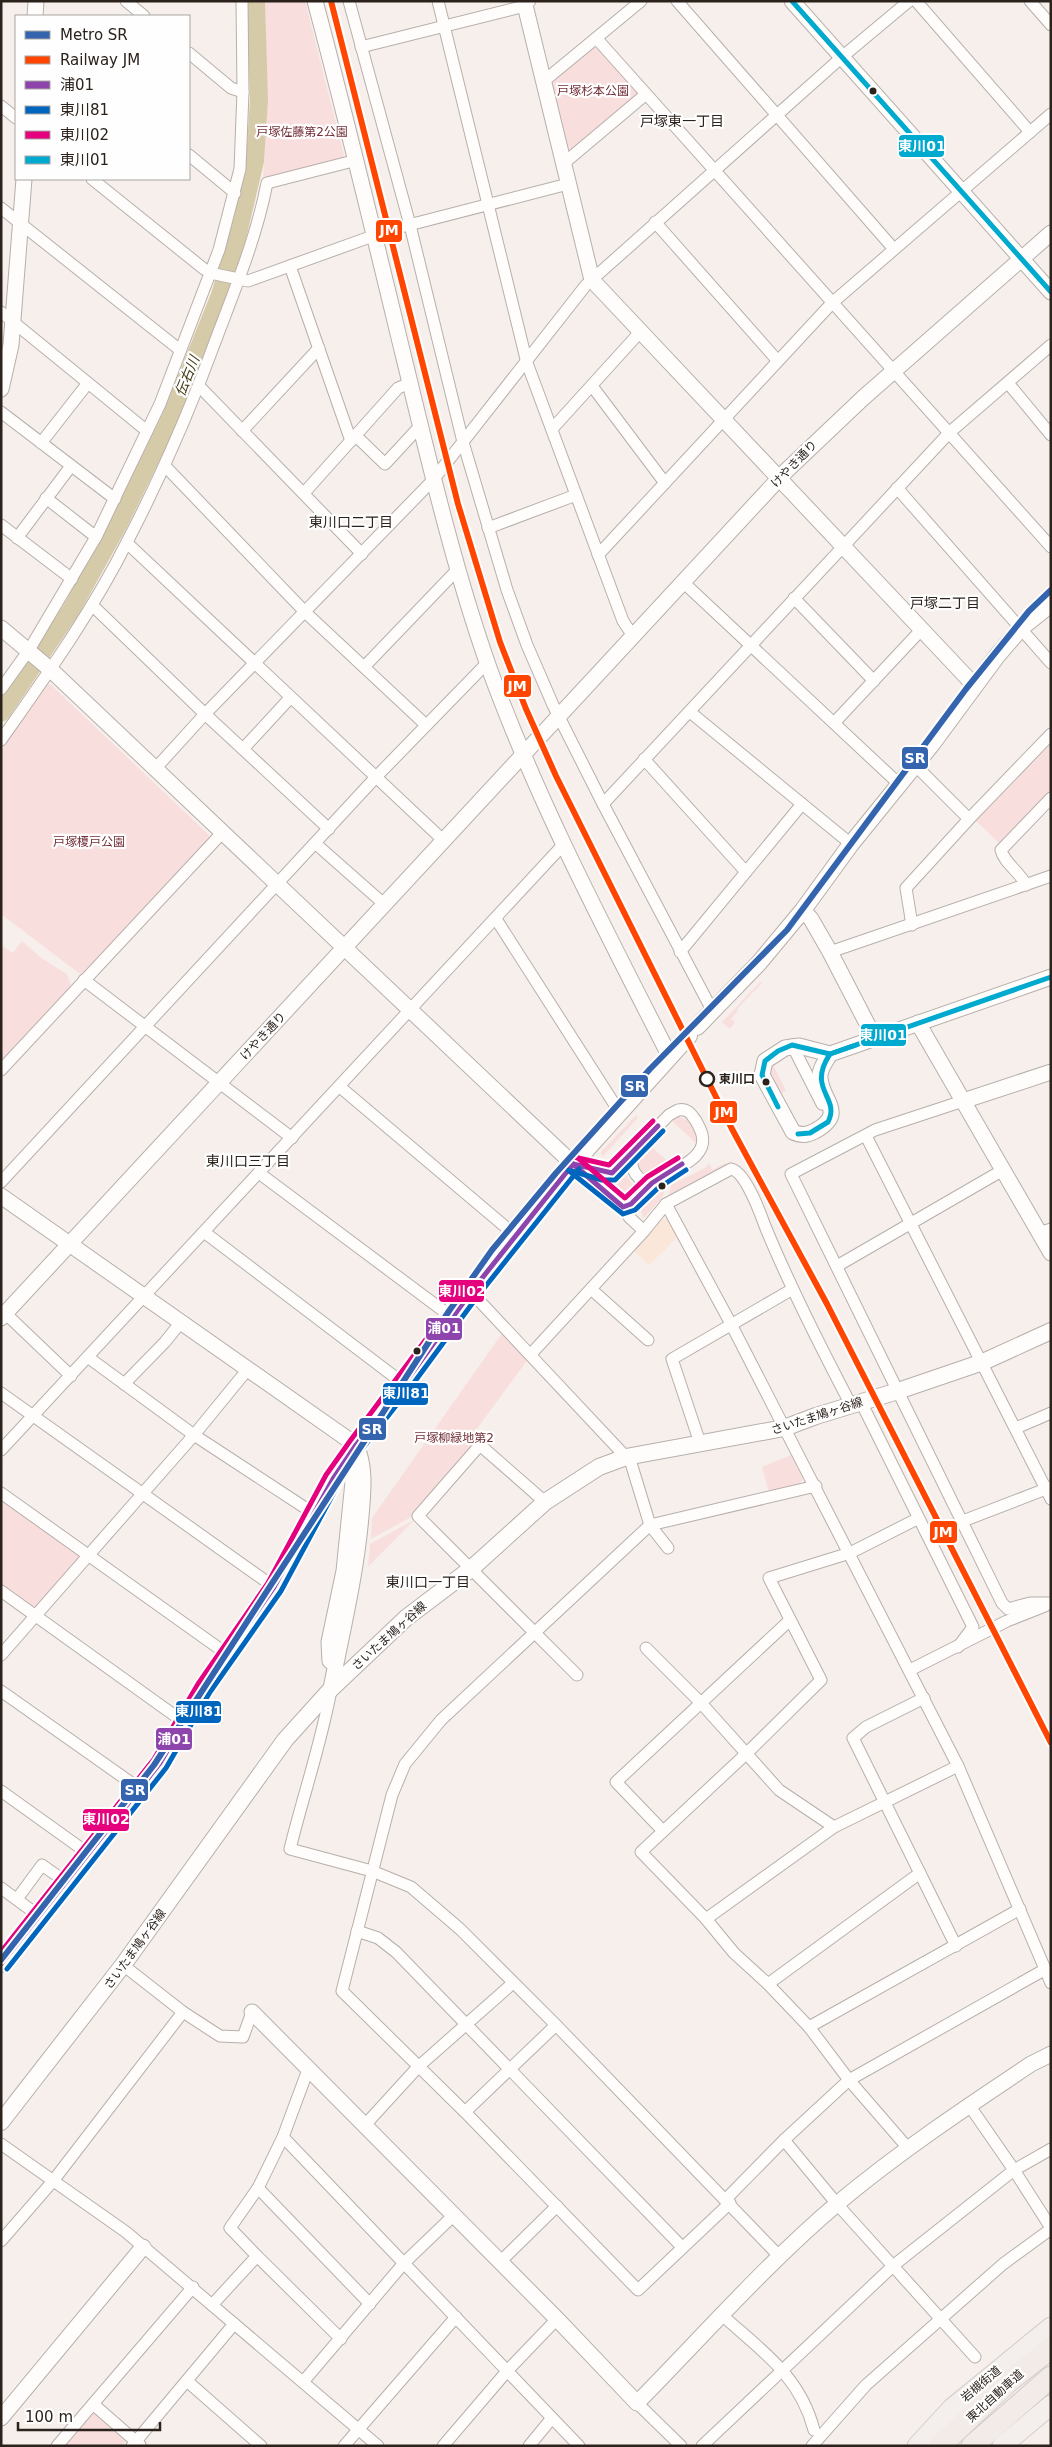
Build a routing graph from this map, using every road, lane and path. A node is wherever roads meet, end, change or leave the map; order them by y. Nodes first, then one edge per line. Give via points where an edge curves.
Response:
1 (36, 1) edge
2 (126, 1) edge
3 (242, 1) edge
4 (315, 1) edge
5 (349, 1) edge
6 (438, 1) edge
7 (641, 1) edge
8 (677, 1) edge
9 (792, 1) edge
10 (909, 1) edge
11 (916, 1) edge
12 (1030, 1) edge
13 (526, 3) edge
14 (35, 15) edge
15 (143, 15) edge
16 (1051, 25) edge
17 (444, 26) junction
18 (597, 39) junction
19 (361, 47) junction
20 (190, 54) edge
21 (842, 57) junction
22 (544, 82) junction
23 (243, 92) junction
24 (645, 95) junction
25 (1, 106) edge
26 (1051, 114) edge
27 (778, 115) junction
28 (15, 117) edge
29 (1030, 132) junction
30 (190, 156) edge
31 (357, 160) junction
32 (563, 164) junction
33 (713, 171) junction
34 (24, 180) edge
35 (93, 180) edge
36 (568, 184) junction
37 (960, 191) junction
38 (235, 193) junction
39 (488, 204) junction
40 (1, 208) edge
41 (655, 222) junction
42 (21, 224) junction
43 (405, 226) junction
44 (379, 233) junction
45 (1051, 233) edge
46 (893, 248) junction
47 (1020, 260) junction
48 (290, 266) junction
49 (212, 273) junction
50 (237, 279) junction
51 (592, 280) junction
52 (1051, 292) edge
53 (832, 303) junction
54 (7, 317) edge
55 (641, 331) junction
56 (1051, 345) edge
57 (319, 348) junction
58 (180, 350) junction
59 (777, 360) junction
60 (527, 362) junction
61 (894, 371) junction
62 (88, 383) junction
63 (410, 383) junction
64 (1008, 383) junction
65 (199, 386) junction
66 (592, 386) junction
67 (1, 389) edge
68 (1, 412) edge
69 (724, 420) junction
70 (421, 426) junction
71 (552, 429) junction
72 (147, 431) junction
73 (242, 431) junction
74 (950, 432) junction
75 (1051, 436) edge
76 (353, 439) junction
77 (463, 442) junction
78 (41, 443) junction
79 (71, 466) junction
80 (165, 466) junction
81 (780, 478) junction
82 (433, 480) junction
83 (665, 482) junction
84 (897, 488) junction
85 (304, 493) junction
86 (576, 495) junction
87 (46, 498) junction
88 (115, 499) junction
89 (1, 525) edge
90 (488, 528) junction
91 (96, 537) junction
92 (17, 538) junction
93 (127, 543) junction
94 (844, 546) junction
95 (1051, 548) edge
96 (362, 554) junction
97 (598, 555) junction
98 (458, 569) junction
99 (72, 579) junction
100 (683, 582) junction
101 (794, 598) junction
102 (1051, 604) edge
103 (92, 605) junction
104 (306, 613) junction
105 (1, 628) edge
106 (1021, 628) junction
107 (922, 629) junction
108 (633, 636) junction
109 (751, 645) junction
110 (31, 651) junction
111 (488, 662) junction
112 (1051, 663) edge
113 (256, 664) junction
114 (364, 667) junction
115 (50, 668) junction
116 (874, 681) junction
117 (974, 685) junction
118 (1, 688) edge
119 (290, 698) junction
120 (690, 712) junction
121 (205, 714) junction
122 (559, 718) junction
123 (834, 722) junction
124 (426, 725) junction
125 (1051, 734) edge
126 (1, 740) edge
127 (243, 749) junction
128 (524, 754) junction
129 (644, 759) junction
130 (914, 765) junction
131 (155, 769) junction
132 (376, 777) junction
133 (898, 784) junction
134 (1051, 798) edge
135 (603, 804) junction
136 (802, 804) junction
137 (969, 818) junction
138 (330, 829) junction
139 (222, 832) junction
140 (443, 840) junction
141 (316, 844) junction
142 (850, 844) junction
143 (563, 845) junction
144 (746, 872) junction
145 (1051, 876) edge
146 (278, 885) junction
147 (1026, 885) junction
148 (384, 904) junction
149 (803, 910) junction
150 (496, 919) junction
151 (912, 925) junction
152 (344, 948) junction
153 (680, 952) junction
154 (830, 952) junction
155 (1051, 977) edge
156 (84, 980) junction
157 (411, 1009) junction
158 (712, 1010) junction
159 (918, 1023) junction
160 (145, 1027) junction
161 (874, 1038) junction
162 (792, 1045) junction
163 (830, 1054) junction
164 (670, 1057) junction
165 (1, 1070) edge
166 (1051, 1072) edge
167 (219, 1083) junction
168 (340, 1087) junction
169 (963, 1101) junction
170 (620, 1113) junction
171 (830, 1119) junction
172 (866, 1136) junction
173 (292, 1138) junction
174 (631, 1155) junction
175 (574, 1164) junction
176 (1003, 1170) junction
177 (259, 1173) junction
178 (1, 1182) edge
179 (652, 1183) junction
180 (1, 1196) edge
181 (666, 1204) junction
182 (626, 1207) junction
183 (910, 1223) junction
184 (644, 1231) junction
185 (1045, 1231) edge
186 (204, 1232) junction
187 (515, 1235) junction
188 (69, 1244) junction
189 (1051, 1253) edge
190 (837, 1266) junction
191 (590, 1289) junction
192 (791, 1290) junction
193 (471, 1292) junction
194 (145, 1296) junction
195 (3, 1316) edge
196 (452, 1318) junction
197 (181, 1322) junction
198 (731, 1324) junction
199 (1051, 1331) edge
200 (648, 1340) dead end
201 (531, 1354) junction
202 (89, 1358) junction
203 (982, 1362) junction
204 (248, 1369) junction
205 (71, 1376) junction
206 (124, 1384) junction
207 (404, 1384) junction
208 (895, 1392) junction
209 (1, 1393) edge
210 (859, 1402) junction
211 (1051, 1413) edge
212 (33, 1416) junction
213 (784, 1428) junction
214 (1016, 1428) junction
215 (194, 1435) junction
216 (700, 1443) junction
217 (356, 1445) junction
218 (1, 1450) edge
219 (626, 1457) junction
220 (816, 1486) junction
221 (1049, 1492) edge
222 (1, 1493) edge
223 (141, 1494) junction
224 (545, 1502) junction
225 (314, 1513) junction
226 (918, 1519) junction
227 (963, 1521) junction
228 (650, 1525) junction
229 (668, 1548) dead end
230 (850, 1553) junction
231 (87, 1556) junction
232 (472, 1568) junction
233 (274, 1587) junction
234 (1, 1591) edge
235 (1049, 1603) edge
236 (36, 1614) junction
237 (790, 1620) junction
238 (536, 1632) junction
239 (958, 1647) junction
240 (646, 1648) dead end
241 (227, 1654) junction
242 (1, 1655) edge
243 (910, 1670) junction
244 (577, 1675) dead end
245 (331, 1689) junction
246 (1, 1691) edge
247 (924, 1698) junction
248 (701, 1703) junction
249 (185, 1723) junction
250 (747, 1753) junction
251 (958, 1766) junction
252 (140, 1789) junction
253 (1, 1791) edge
254 (885, 1804) junction
255 (834, 1827) junction
256 (662, 1831) junction
257 (89, 1854) junction
258 (372, 1871) junction
259 (920, 1873) junction
260 (66, 1882) junction
261 (1, 1888) edge
262 (17, 1899) junction
263 (1020, 1910) junction
264 (39, 1916) junction
265 (706, 1919) junction
266 (358, 1931) junction
267 (956, 1946) junction
268 (1, 1964) edge
269 (124, 1965) junction
270 (1044, 1970) junction
271 (513, 1983) junction
272 (1051, 1983) edge
273 (768, 1984) junction
274 (182, 2012) junction
275 (252, 2012) joint
276 (466, 2023) junction
277 (556, 2025) junction
278 (809, 2027) junction
279 (1051, 2054) edge
280 (309, 2067) junction
281 (418, 2067) junction
282 (512, 2069) junction
283 (849, 2080) junction
284 (970, 2105) junction
285 (465, 2112) junction
286 (1, 2122) edge
287 (365, 2125) junction
288 (283, 2137) junction
289 (784, 2140) junction
290 (1, 2144) edge
291 (907, 2147) junction
292 (1051, 2149) edge
293 (1014, 2170) junction
294 (53, 2181) junction
295 (258, 2188) junction
296 (728, 2201) junction
297 (837, 2204) junction
298 (557, 2206) junction
299 (454, 2215) junction
300 (1051, 2228) edge
301 (1, 2240) edge
302 (143, 2246) junction
303 (682, 2247) junction
304 (257, 2256) junction
305 (780, 2257) junction
306 (500, 2262) junction
307 (404, 2263) junction
308 (894, 2265) junction
309 (193, 2287) junction
310 (370, 2304) junction
311 (212, 2305) junction
312 (723, 2316) junction
313 (456, 2317) junction
314 (557, 2318) junction
315 (940, 2318) junction
316 (234, 2324) junction
317 (1051, 2327) edge
318 (341, 2339) junction
319 (1051, 2348) edge
320 (975, 2357) dead end
321 (783, 2369) junction
322 (508, 2370) junction
323 (1051, 2377) edge
324 (187, 2381) junction
325 (303, 2382) junction
326 (637, 2403) junction
327 (93, 2404) junction
328 (1051, 2405) edge
329 (1, 2418) edge
330 (552, 2418) junction
331 (358, 2429) junction
332 (814, 2430) dead end
333 (136, 2444) edge
334 (57, 2446) edge
335 (261, 2446) edge
336 (344, 2446) edge
337 (378, 2446) edge
338 (443, 2446) edge
339 (528, 2446) edge
340 (579, 2446) edge
341 (681, 2446) edge
342 (702, 2446) edge
343 (812, 2446) edge
344 (917, 2446) edge
345 (940, 2446) edge
346 (972, 2446) edge
347 (1002, 2446) edge

1 - 14 street
2 - 15 street
3 - 23 street
4 - 31 street
5 - 19 street
6 - 17 street
7 - 18 street
8 - 27 street
9 - 21 street
10 - 21 street
11 - 29 street
12 - 16 street
13 - 17 street
13 - 22 street
17 - 19 street
17 - 39 street
18 - 22 street
18 - 24 street
19 - 43 street
20 - 23 street via 232,88
21 - 27 street
21 - 37 street
22 - 32 street
23 - 38 street via 240,169
24 - 32 street
24 - 33 street
25 - 28 street
26 - 29 street
27 - 33 street
27 - 46 street
29 - 37 street
30 - 38 street
31 - 44 street
31 - 50 street via 267,183 256,228
32 - 36 street
33 - 41 street
33 - 53 street
34 - 42 street
35 - 49 street
36 - 39 street
36 - 51 street
37 - 46 street
37 - 47 street
38 - 49 street
39 - 43 street
39 - 60 street
40 - 42 street
41 - 51 street
41 - 59 street
42 - 54 street
42 - 58 street
43 - 77 street
44 - 48 street
44 - 63 street
45 - 47 street, けやき通り
46 - 53 street
47 - 52 street
47 - 61 street, けやき通り
48 - 50 street via 248,281
48 - 57 street
49 - 50 street
49 - 58 street
50 - 65 street
51 - 55 street
51 - 60 street
53 - 59 street
53 - 61 street
54 - 62 street
54 - 67 street via 11,345
55 - 66 street
55 - 69 street
56 - 64 street
57 - 73 street
57 - 76 street
58 - 72 street
59 - 69 street
60 - 71 street
60 - 77 street
61 - 74 street
61 - 81 street, けやき通り
62 - 72 street
62 - 78 street
63 - 70 street
63 - 76 street via 398,388
64 - 74 street
64 - 75 street
65 - 73 street
65 - 80 street
66 - 71 street
66 - 83 street
68 - 78 street
69 - 81 street
69 - 83 street
70 - 76 street via 385,464
70 - 82 street
71 - 86 street
72 - 88 street
73 - 85 street
74 - 84 street
74 - 95 street
76 - 85 street
77 - 82 street
77 - 90 street
78 - 79 street
79 - 87 street
79 - 88 street
80 - 93 street
80 - 104 street
81 - 94 street
81 - 100 street, けやき通り
82 - 96 street
82 - 98 street
83 - 97 street
84 - 94 street
84 - 106 street
85 - 96 street
86 - 90 street
86 - 97 street
87 - 91 street
87 - 92 street
88 - 91 street
89 - 92 street
90 - 122 street via 527,645
91 - 99 street
92 - 99 street
93 - 103 street
93 - 113 street
94 - 101 street
94 - 107 street
96 - 104 street
97 - 108 street via 623,621
98 - 111 street
98 - 114 street
99 - 110 street
100 - 108 street, けやき通り
100 - 109 street
101 - 109 street
101 - 116 street
102 - 106 main road
103 - 115 street
103 - 121 street
104 - 113 street
104 - 114 street
105 - 110 street
106 - 112 street
106 - 117 main road
107 - 116 street
107 - 117 street
108 - 122 street, けやき通り
109 - 120 street
109 - 123 street
110 - 115 street
110 - 118 street
111 - 124 street
111 - 128 street
113 - 119 street
113 - 121 street
114 - 124 street
115 - 126 street
115 - 131 street
116 - 123 street
117 - 130 main road
119 - 127 street
119 - 132 street
120 - 129 street
120 - 136 street
121 - 127 street
121 - 131 street
122 - 128 street, けやき通り
122 - 135 street
123 - 133 street
124 - 132 street
125 - 137 street
127 - 138 street
128 - 140 street, けやき通り
128 - 143 street
129 - 135 street
129 - 144 street
130 - 133 main road
130 - 137 street
131 - 139 street
132 - 138 street
132 - 140 street
133 - 142 main road
134 - 147 street via 1001,850
135 - 153 street
136 - 142 street
136 - 144 street
137 - 151 street via 906,888
138 - 141 street
139 - 146 street
139 - 156 street
140 - 148 street, けやき通り
141 - 146 street
141 - 148 street
142 - 149 main road
143 - 150 street
143 - 164 street
144 - 153 street
145 - 147 street
146 - 152 street
146 - 160 street
147 - 151 street
148 - 152 street, けやき通り
149 - 154 street
149 - 158 main road via 759,963
150 - 157 street
150 - 170 street
151 - 154 street
152 - 157 street
152 - 167 street, けやき通り
153 - 158 street
154 - 161 street
155 - 159 street
156 - 160 street
156 - 165 street
157 - 168 street
157 - 175 street
158 - 164 main road
159 - 161 street
159 - 169 street
160 - 167 street
160 - 178 street
161 - 163 street
162 - 163 street
162 - 171 street
162 - 171 street via 765,1062 762,1075 769,1090 793,1132 808,1134 826,1125
163 - 171 street via 820,1077 832,1106
164 - 170 main road
166 - 169 street
167 - 173 street
167 - 188 street, けやき通り
168 - 173 street
168 - 187 street
169 - 172 street via 875,1130
169 - 176 street
170 - 175 main road
172 - 183 street
172 - 190 street via 791,1174
173 - 177 street
174 - 175 street via 609,1173
174 - 179 street via 633,1172 640,1180
174 - 179 street via 673,1112 684,1109 692,1114 702,1133 700,1150
175 - 182 street via 620,1206
175 - 187 main road
176 - 183 street
176 - 185 street
177 - 186 street
177 - 196 street
179 - 182 street
180 - 188 street
181 - 184 street
181 - 192 street via 731,1168 735,1169 757,1206
181 - 198 street
182 - 184 street via 629,1217
183 - 190 street
183 - 203 street
184 - 191 street
185 - 189 street
186 - 194 street
186 - 207 street
187 - 193 main road
188 - 194 street
188 - 195 street, けやき通り
190 - 208 street
191 - 200 street
191 - 201 street
192 - 198 street
192 - 210 street
193 - 196 main road
193 - 201 street
194 - 197 street
194 - 202 street
195 - 205 street
196 - 207 main road
197 - 204 street
197 - 206 street
198 - 213 street
198 - 216 street via 672,1359
199 - 203 main road, さいたま鳩ヶ谷線
201 - 219 street
202 - 205 street
202 - 206 street
203 - 208 main road, さいたま鳩ヶ谷線
203 - 214 street
204 - 215 street
204 - 217 street
205 - 212 street
206 - 215 street
207 - 217 main road
208 - 210 main road, さいたま鳩ヶ谷線
208 - 227 street
209 - 212 street
210 - 213 main road, さいたま鳩ヶ谷線
210 - 226 street
211 - 214 street
212 - 218 street
212 - 223 street
213 - 216 main road, さいたま鳩ヶ谷線
213 - 220 street
214 - 221 street
215 - 223 street
215 - 225 street
216 - 219 main road, さいたま鳩ヶ谷線
217 - 225 main road
217 - 245 street via 344,1570 329,1642
219 - 224 main road, さいたま鳩ヶ谷線 via 599,1467
219 - 228 street via 631,1463
220 - 228 street
220 - 230 street
221 - 227 street
222 - 231 street
223 - 231 street
223 - 233 street
224 - 232 main road, さいたま鳩ヶ谷線
224 - 232 street via 480,1445 418,1516
225 - 233 main road
226 - 230 street
226 - 239 street via 973,1627
227 - 235 street via 1002,1603 1008,1609 1030,1602
228 - 229 street
228 - 238 street
230 - 237 street via 769,1578
230 - 243 street
231 - 236 street
231 - 241 street
232 - 238 street
232 - 245 main road, さいたま鳩ヶ谷線 via 406,1618
233 - 241 main road
234 - 236 street
235 - 239 street
236 - 242 street
236 - 249 street
237 - 248 street
237 - 250 street via 821,1680
238 - 244 street
238 - 258 street via 441,1720 405,1764 392,1795
239 - 243 street
240 - 248 street
241 - 249 main road
243 - 247 street
245 - 258 street via 290,1849
245 - 269 main road, さいたま鳩ヶ谷線 via 284,1740
246 - 252 street
247 - 251 street
247 - 254 street via 866,1727 852,1738
248 - 250 street
248 - 256 street via 616,1782
249 - 252 main road
250 - 255 street via 779,1790
250 - 256 street
251 - 254 street
251 - 263 street
252 - 257 main road
253 - 257 street
254 - 255 street
254 - 259 street
255 - 265 street
256 - 265 street via 641,1852
257 - 260 main road
258 - 266 street
258 - 271 street via 411,1886 460,1929
259 - 267 street
259 - 273 street
260 - 262 street via 42,1865
260 - 264 main road
261 - 262 street
262 - 264 street
263 - 267 street
263 - 270 street
264 - 268 main road
265 - 273 street via 734,1953
266 - 276 street via 378,1938 396,1952
266 - 281 street via 342,1991
267 - 278 street
269 - 274 street
269 - 286 main road, さいたま鳩ヶ谷線
270 - 272 street
270 - 283 street
271 - 276 street
271 - 277 street
273 - 278 street
274 - 275 street via 220,2036 243,2037
274 - 294 street
275 - 280 street
276 - 281 street
276 - 282 street
277 - 282 street
277 - 296 street
278 - 283 street
279 - 284 street
280 - 287 street
280 - 288 street
281 - 285 street
281 - 287 street
282 - 285 street
282 - 303 street
283 - 289 street
283 - 291 street
284 - 291 street
284 - 293 street
285 - 298 street
287 - 299 street
288 - 295 street
288 - 307 street
289 - 296 street
289 - 297 street
290 - 294 street
291 - 297 street
292 - 293 street
293 - 300 street
293 - 308 street
294 - 301 street
294 - 302 street
295 - 304 street via 230,2228
295 - 310 street
296 - 303 street
296 - 305 street
297 - 305 street
297 - 308 street
298 - 303 street via 638,2290
298 - 306 street
299 - 306 street
299 - 307 street
300 - 315 street via 1002,2264
302 - 309 street
302 - 329 street
304 - 311 street
304 - 318 street
305 - 312 street
306 - 314 street
307 - 310 street
307 - 313 street
308 - 315 street
308 - 321 street
309 - 311 street
309 - 327 street
310 - 318 street
311 - 316 street
312 - 321 street
312 - 326 street
313 - 322 street
313 - 331 street
314 - 322 street
314 - 326 street
315 - 320 street
315 - 343 street via 866,2385
316 - 324 street
316 - 325 street
317 - 344 highway, 岩槻街道 via 952,2408
318 - 325 street
319 - 345 highway, 東北自動車道 via 1008,2382
321 - 332 street via 801,2394
321 - 342 street
322 - 330 street
322 - 338 street
323 - 346 highway, 東北自動車道
324 - 333 street
324 - 335 street
325 - 331 street
326 - 341 street
327 - 333 street
327 - 334 street
328 - 347 highway
330 - 339 street
330 - 340 street
331 - 336 street
331 - 337 street

